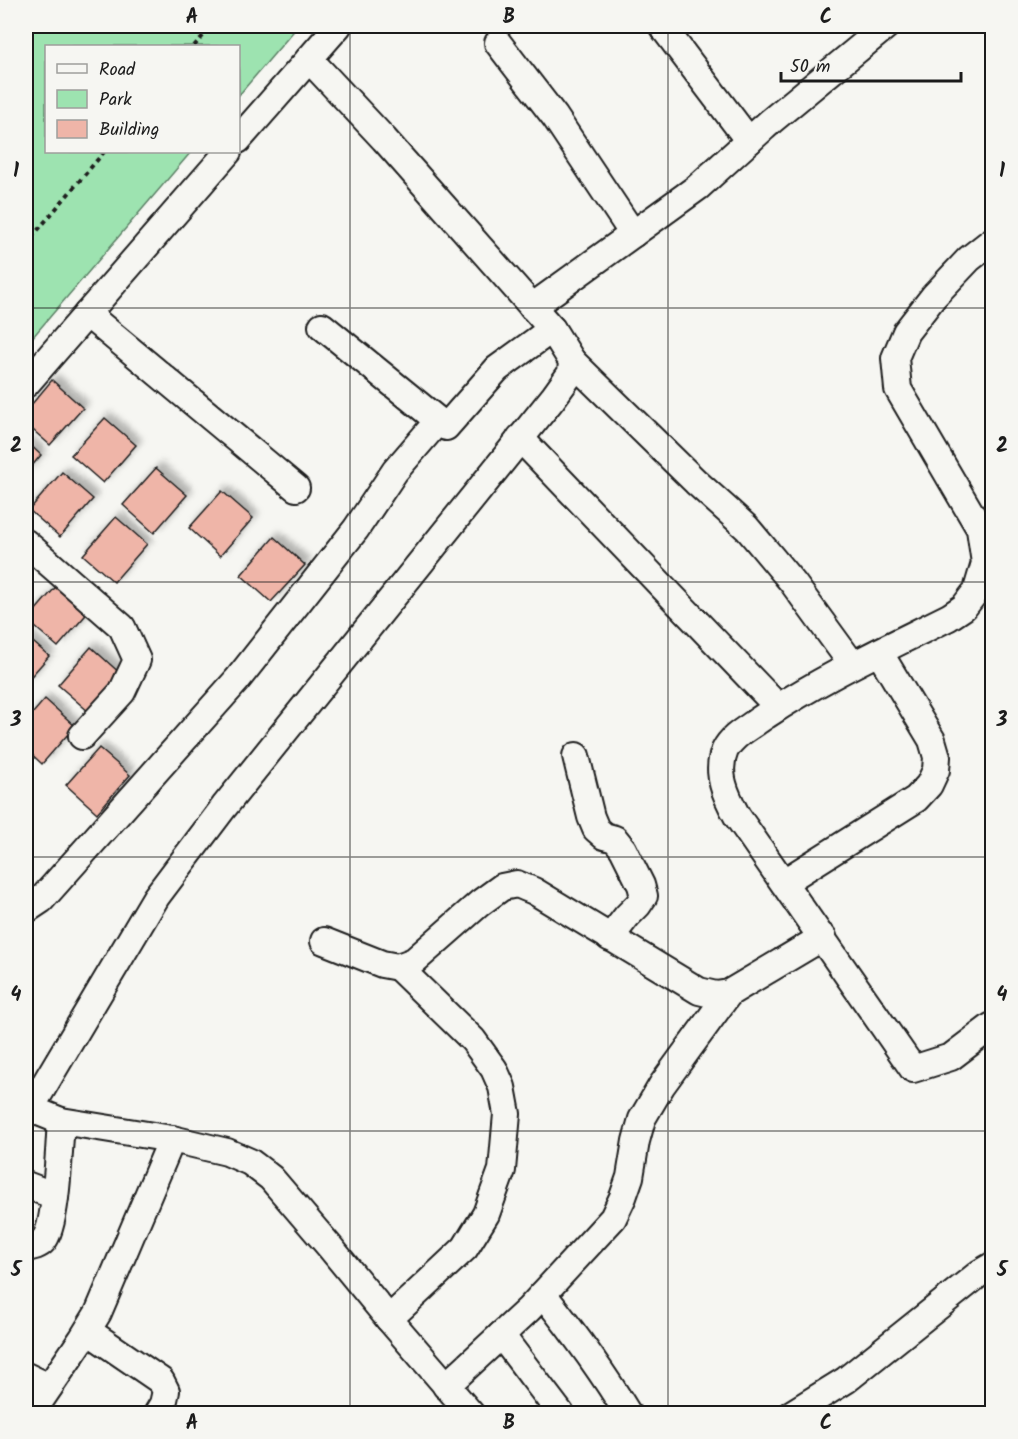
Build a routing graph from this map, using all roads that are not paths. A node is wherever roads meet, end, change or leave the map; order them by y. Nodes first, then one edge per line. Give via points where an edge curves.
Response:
1 (338, 26) edge
2 (662, 26) edge
3 (886, 26) edge
4 (498, 43) dead end
5 (309, 59) junction
6 (240, 138) edge
7 (749, 141) junction
8 (227, 153) edge
9 (633, 234) junction
10 (993, 241) edge
11 (532, 307) junction
12 (87, 314) junction
13 (322, 326) dead end
14 (552, 329) junction
15 (572, 361) junction
16 (26, 384) edge
17 (438, 421) junction
18 (520, 438) junction
19 (296, 488) dead end
20 (26, 543) edge
21 (879, 652) junction
22 (852, 664) junction
23 (778, 707) junction
24 (82, 736) dead end
25 (576, 756) dead end
26 (784, 882) junction
27 (26, 910) edge
28 (823, 937) junction
29 (610, 938) junction
30 (324, 941) dead end
31 (398, 967) junction
32 (729, 993) junction
33 (993, 1026) edge
34 (28, 1108) edge
35 (61, 1121) junction
36 (172, 1138) junction
37 (26, 1185) edge
38 (55, 1196) junction
39 (26, 1248) edge
40 (993, 1266) edge
41 (543, 1294) junction
42 (389, 1319) junction
43 (88, 1331) junction
44 (501, 1335) junction
45 (26, 1376) edge
46 (446, 1386) junction
47 (50, 1387) junction
48 (31, 1413) edge
49 (157, 1413) edge
50 (471, 1413) edge
51 (561, 1413) edge
52 (628, 1413) edge
53 (791, 1413) edge

1 - 5 street
2 - 7 street
3 - 7 street
4 - 9 street via 555,117
5 - 6 street
5 - 11 street
7 - 9 street via 698,187
8 - 12 street
9 - 11 street
10 - 21 street via 969,259 934,296 906,332 895,358 898,389 980,529 985,563 977,590 964,607
11 - 14 street
12 - 16 street
12 - 19 street
13 - 17 street
14 - 15 street
14 - 17 street via 497,369 446,427
15 - 18 street via 571,373
15 - 22 street via 747,528
17 - 27 street via 395,471 356,529 237,680 41,900
18 - 23 street
18 - 34 street via 156,897
20 - 24 street via 122,627 137,660 122,692
21 - 22 street
21 - 26 street via 932,740 936,770 916,799
22 - 23 street
23 - 26 street via 734,737 725,751 721,770 725,793 737,816
25 - 29 street via 596,829 624,849 644,896
26 - 28 street
28 - 32 street
28 - 33 street via 913,1069 951,1057
29 - 31 street via 534,891 517,884 502,886 414,961
29 - 32 street via 699,991
30 - 31 street
31 - 42 street via 473,1040 494,1069 507,1114 502,1170 486,1214 465,1248
32 - 41 street via 642,1119 630,1178 613,1218
34 - 35 street
35 - 36 street
35 - 38 street
36 - 42 street via 227,1152 250,1162 271,1178
36 - 43 street
37 - 38 street
38 - 39 street via 43,1241
40 - 53 street via 846,1380
41 - 44 street
41 - 52 street via 586,1348
42 - 46 street
43 - 47 street
43 - 49 street via 161,1381 166,1391
44 - 46 street
44 - 51 street
45 - 47 street
46 - 50 street
47 - 48 street

